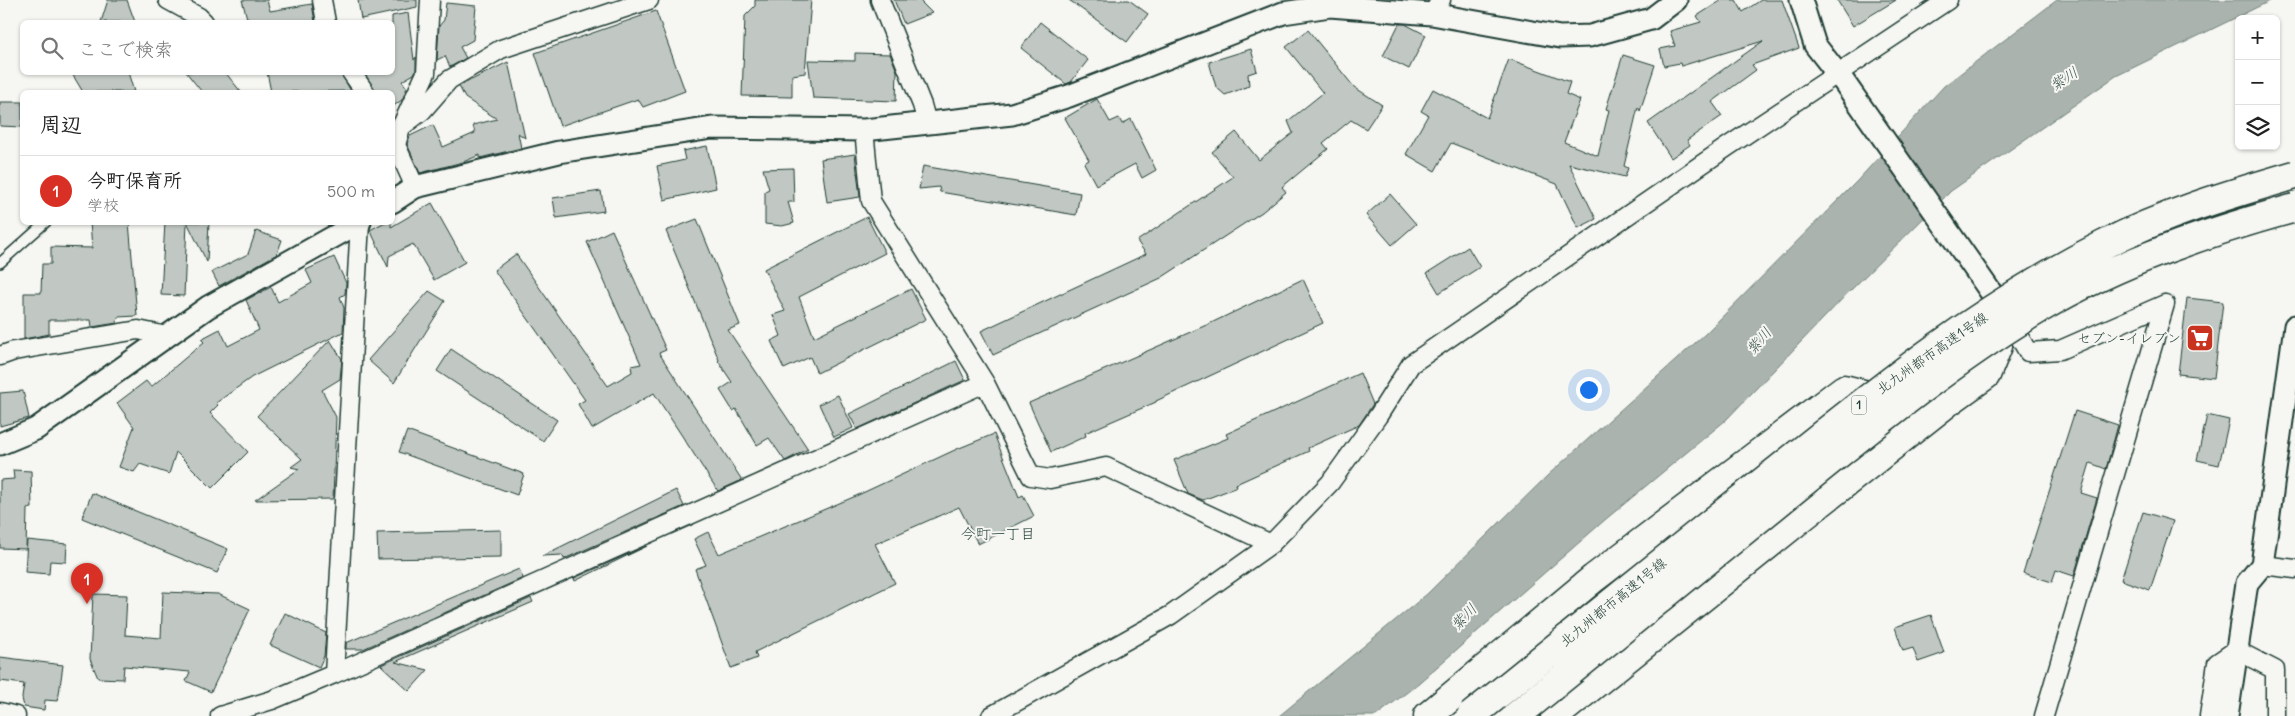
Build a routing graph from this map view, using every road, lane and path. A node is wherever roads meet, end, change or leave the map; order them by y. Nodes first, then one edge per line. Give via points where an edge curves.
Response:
1 (168, 0) edge
2 (322, 0) edge
3 (430, 0) edge
4 (649, 0) edge
5 (880, 0) edge
6 (1676, 0) edge
7 (1801, 0) edge
8 (1948, 0) edge
9 (1436, 7) edge
10 (202, 20) edge
11 (326, 20) edge
12 (353, 75) edge
13 (1840, 78) junction
14 (364, 90) edge
15 (927, 123) junction
16 (397, 128) edge
17 (864, 130) junction
18 (2295, 175) edge
19 (415, 187) junction
20 (395, 200) edge
21 (2295, 208) edge
22 (2295, 222) edge
23 (43, 225) edge
24 (356, 225) edge
25 (360, 225) edge
26 (0, 264) edge
27 (1997, 301) joint
28 (2041, 308) junction
29 (2295, 326) edge
30 (167, 336) junction
31 (1998, 346) dead end
32 (0, 356) edge
33 (986, 383) junction
34 (1864, 394) dead end
35 (0, 444) edge
36 (1271, 544) junction
37 (2262, 565) junction
38 (2295, 569) edge
39 (2236, 650) junction
40 (334, 674) junction
41 (0, 712) edge
42 (16, 716) edge
43 (220, 716) edge
44 (991, 716) edge
45 (1428, 716) edge
46 (1471, 716) edge
47 (1516, 716) edge
48 (1555, 716) edge
49 (2044, 716) edge
50 (2209, 716) edge
51 (2227, 716) edge
52 (2275, 716) edge

1 - 10 street
2 - 11 street
3 - 16 street via 426,73
4 - 16 street via 501,49 450,80 422,111
5 - 15 street
6 - 9 street via 1650,19 1590,36 1560,37
7 - 13 street via 1815,45
8 - 13 street
9 - 15 street via 1330,6 1283,13 1060,99 1012,114
12 - 14 street
13 - 27 street
13 - 36 street via 1411,364 1330,483
15 - 17 street
16 - 19 street via 396,144
17 - 19 street via 712,128 560,152
17 - 33 street via 871,201
18 - 46 highway, 北九州都市高速1号線 / 1, bridge via 2172,214 2103,244 2028,286 1938,346 1845,416
19 - 20 street
21 - 28 highway, 北九州都市高速1号線 / 1, bridge via 2183,243 2113,270
22 - 28 highway, bridge via 2187,252
23 - 26 lane
24 - 30 street via 208,308
25 - 40 street
27 - 49 street via 2028,352 2060,350 2165,304
28 - 47 highway, 北九州都市高速1号線 / 1, bridge via 1947,370 1846,448
29 - 37 street
30 - 32 street via 138,330
30 - 35 street via 36,429
31 - 48 highway via 1986,375
33 - 36 street via 1031,476 1050,479 1106,467
33 - 40 street
34 - 45 highway via 1844,389 1571,597
36 - 44 street via 1171,615
37 - 38 street
37 - 39 street via 2247,583
39 - 50 street via 2217,664
39 - 51 street
39 - 52 street via 2275,670
40 - 43 street via 272,700
41 - 42 street

